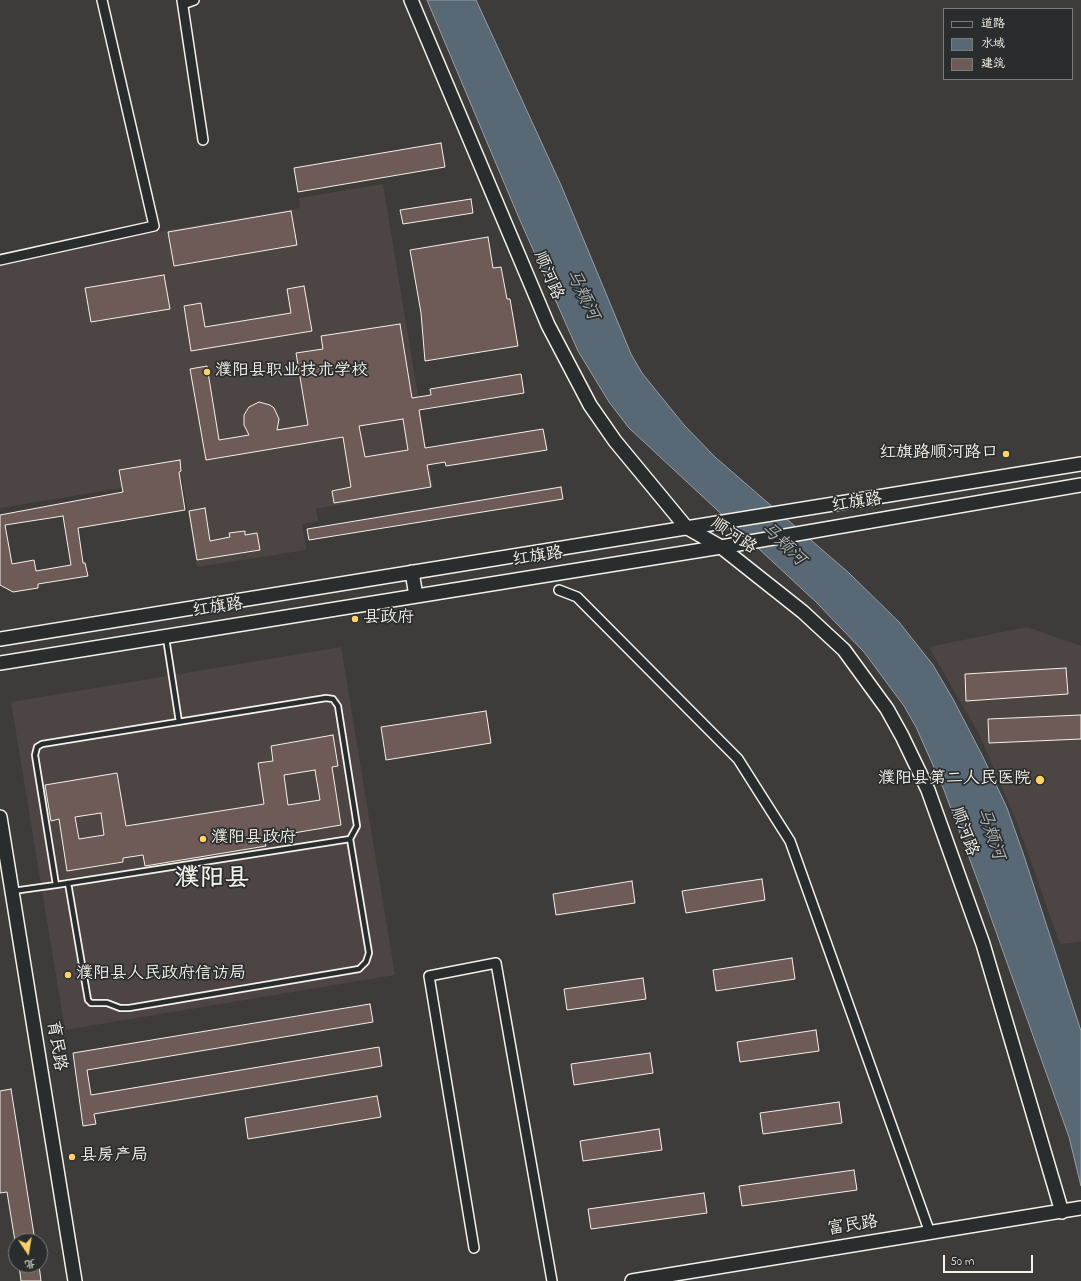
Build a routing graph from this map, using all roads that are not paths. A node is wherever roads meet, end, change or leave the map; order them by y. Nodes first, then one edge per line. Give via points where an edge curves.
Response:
1 (102, 0) edge
2 (194, 0) edge
3 (411, 0) edge
4 (182, 2) edge
5 (204, 140) dead end
6 (0, 260) edge
7 (1081, 464) edge
8 (1081, 485) edge
9 (686, 528) junction
10 (721, 546) junction
11 (412, 572) junction
12 (560, 590) dead end
13 (416, 596) junction
14 (166, 636) junction
15 (0, 640) edge
16 (0, 662) edge
17 (179, 722) junction
18 (0, 817) edge
19 (350, 839) junction
20 (68, 883) junction
21 (56, 885) junction
22 (12, 892) junction
23 (1081, 1208) edge
24 (1062, 1212) junction
25 (930, 1233) junction
26 (474, 1248) dead end
27 (75, 1281) edge
28 (552, 1281) edge
29 (632, 1281) edge

1 - 6 street via 154,226
2 - 4 street
3 - 9 street, 顺河路 via 548,326 571,371 590,405 615,441
4 - 5 street
7 - 9 street, 红旗路
8 - 10 street, 红旗路
9 - 10 street, 顺河路
9 - 11 street, 红旗路
10 - 13 street, 红旗路
10 - 24 street, 顺河路 via 803,612 844,650 872,687 902,736 928,790 983,944
11 - 13 street
11 - 15 street, 红旗路
12 - 25 street via 577,597 738,759 790,841
13 - 14 street, 红旗路
14 - 16 street, 红旗路
14 - 17 lane
17 - 19 lane via 326,698 333,699 338,706 357,826
17 - 21 lane via 37,746 35,755
18 - 22 street, 育民路
19 - 20 lane
19 - 20 lane via 369,953 366,962 359,969 129,1008 107,1003 91,1003 88,1000
20 - 21 lane
21 - 22 lane
22 - 27 street, 育民路
23 - 24 street, 富民路
24 - 25 street, 富民路
25 - 29 street, 富民路
26 - 28 street via 429,976 496,963

